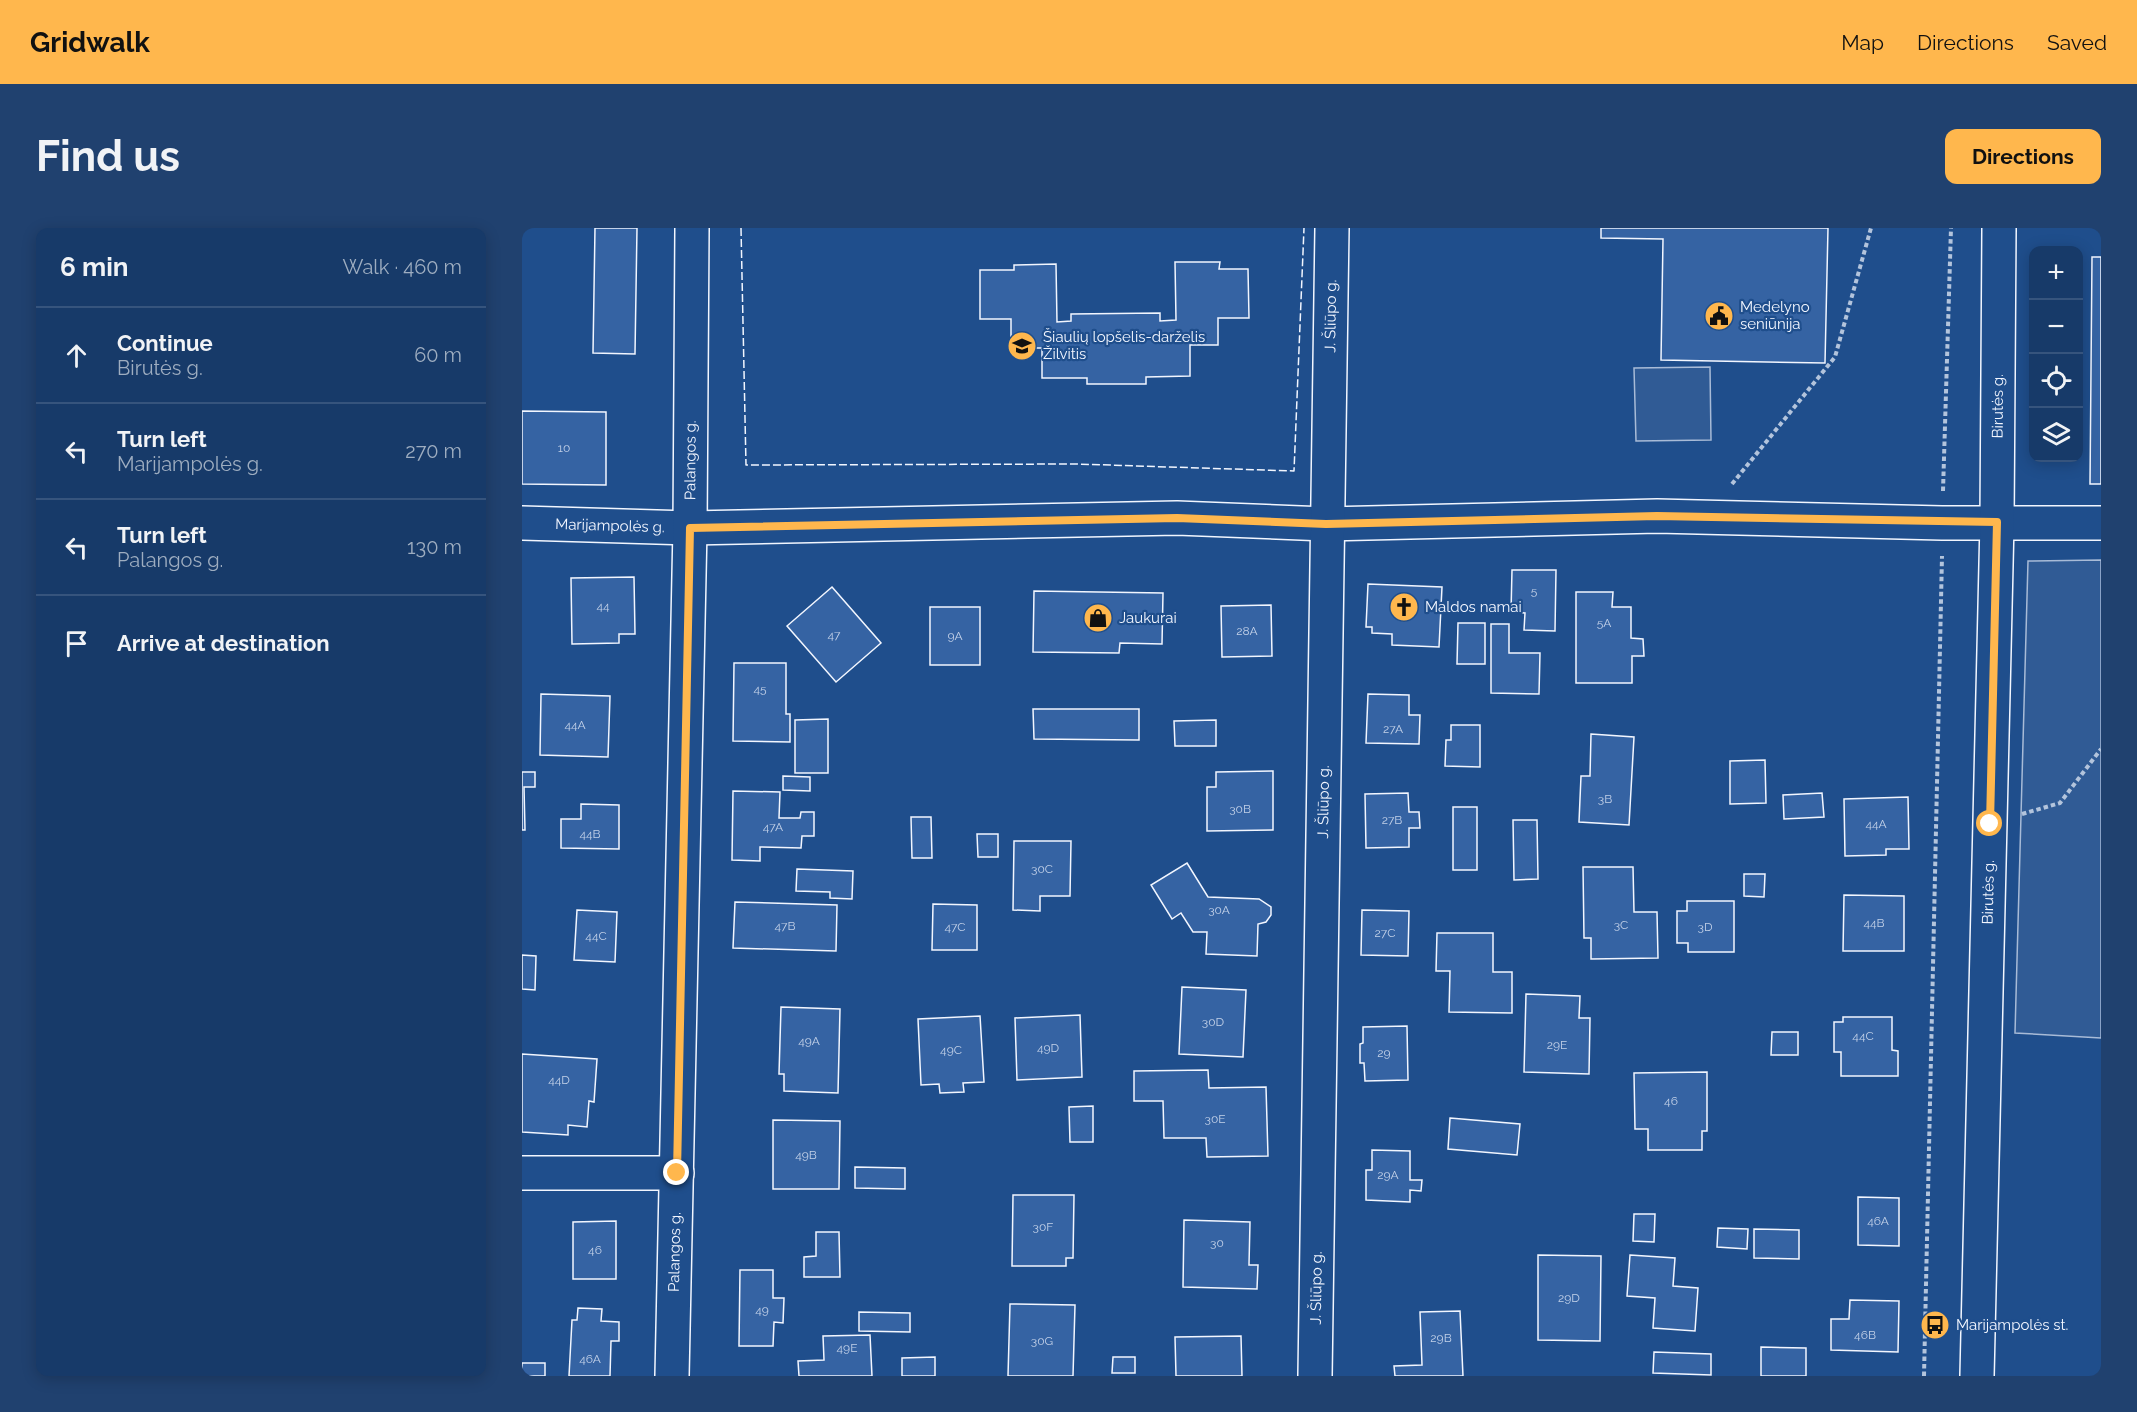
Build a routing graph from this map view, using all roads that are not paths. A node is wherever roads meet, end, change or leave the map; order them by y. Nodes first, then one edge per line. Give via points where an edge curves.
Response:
1 (692, 228) edge
2 (1332, 228) edge
3 (1999, 228) edge
4 (1997, 522) junction
5 (2101, 523) edge
6 (522, 524) edge
7 (1326, 524) junction
8 (690, 528) junction
9 (522, 1173) edge
10 (677, 1173) junction
11 (672, 1376) edge
12 (1315, 1376) edge
13 (1977, 1376) edge

1 - 8 street, Palangos g.
2 - 7 street, J. Šliūpo g.
3 - 4 street, Birutės g.
4 - 5 street, Marijampolės g.
4 - 7 street, Marijampolės g. via 1706,518
4 - 13 street, Birutės g.
6 - 8 street, Marijampolės g.
7 - 8 street, Marijampolės g. via 1177,518
7 - 12 street, J. Šliūpo g.
8 - 10 street, Palangos g.
9 - 10 street
10 - 11 street, Palangos g.

